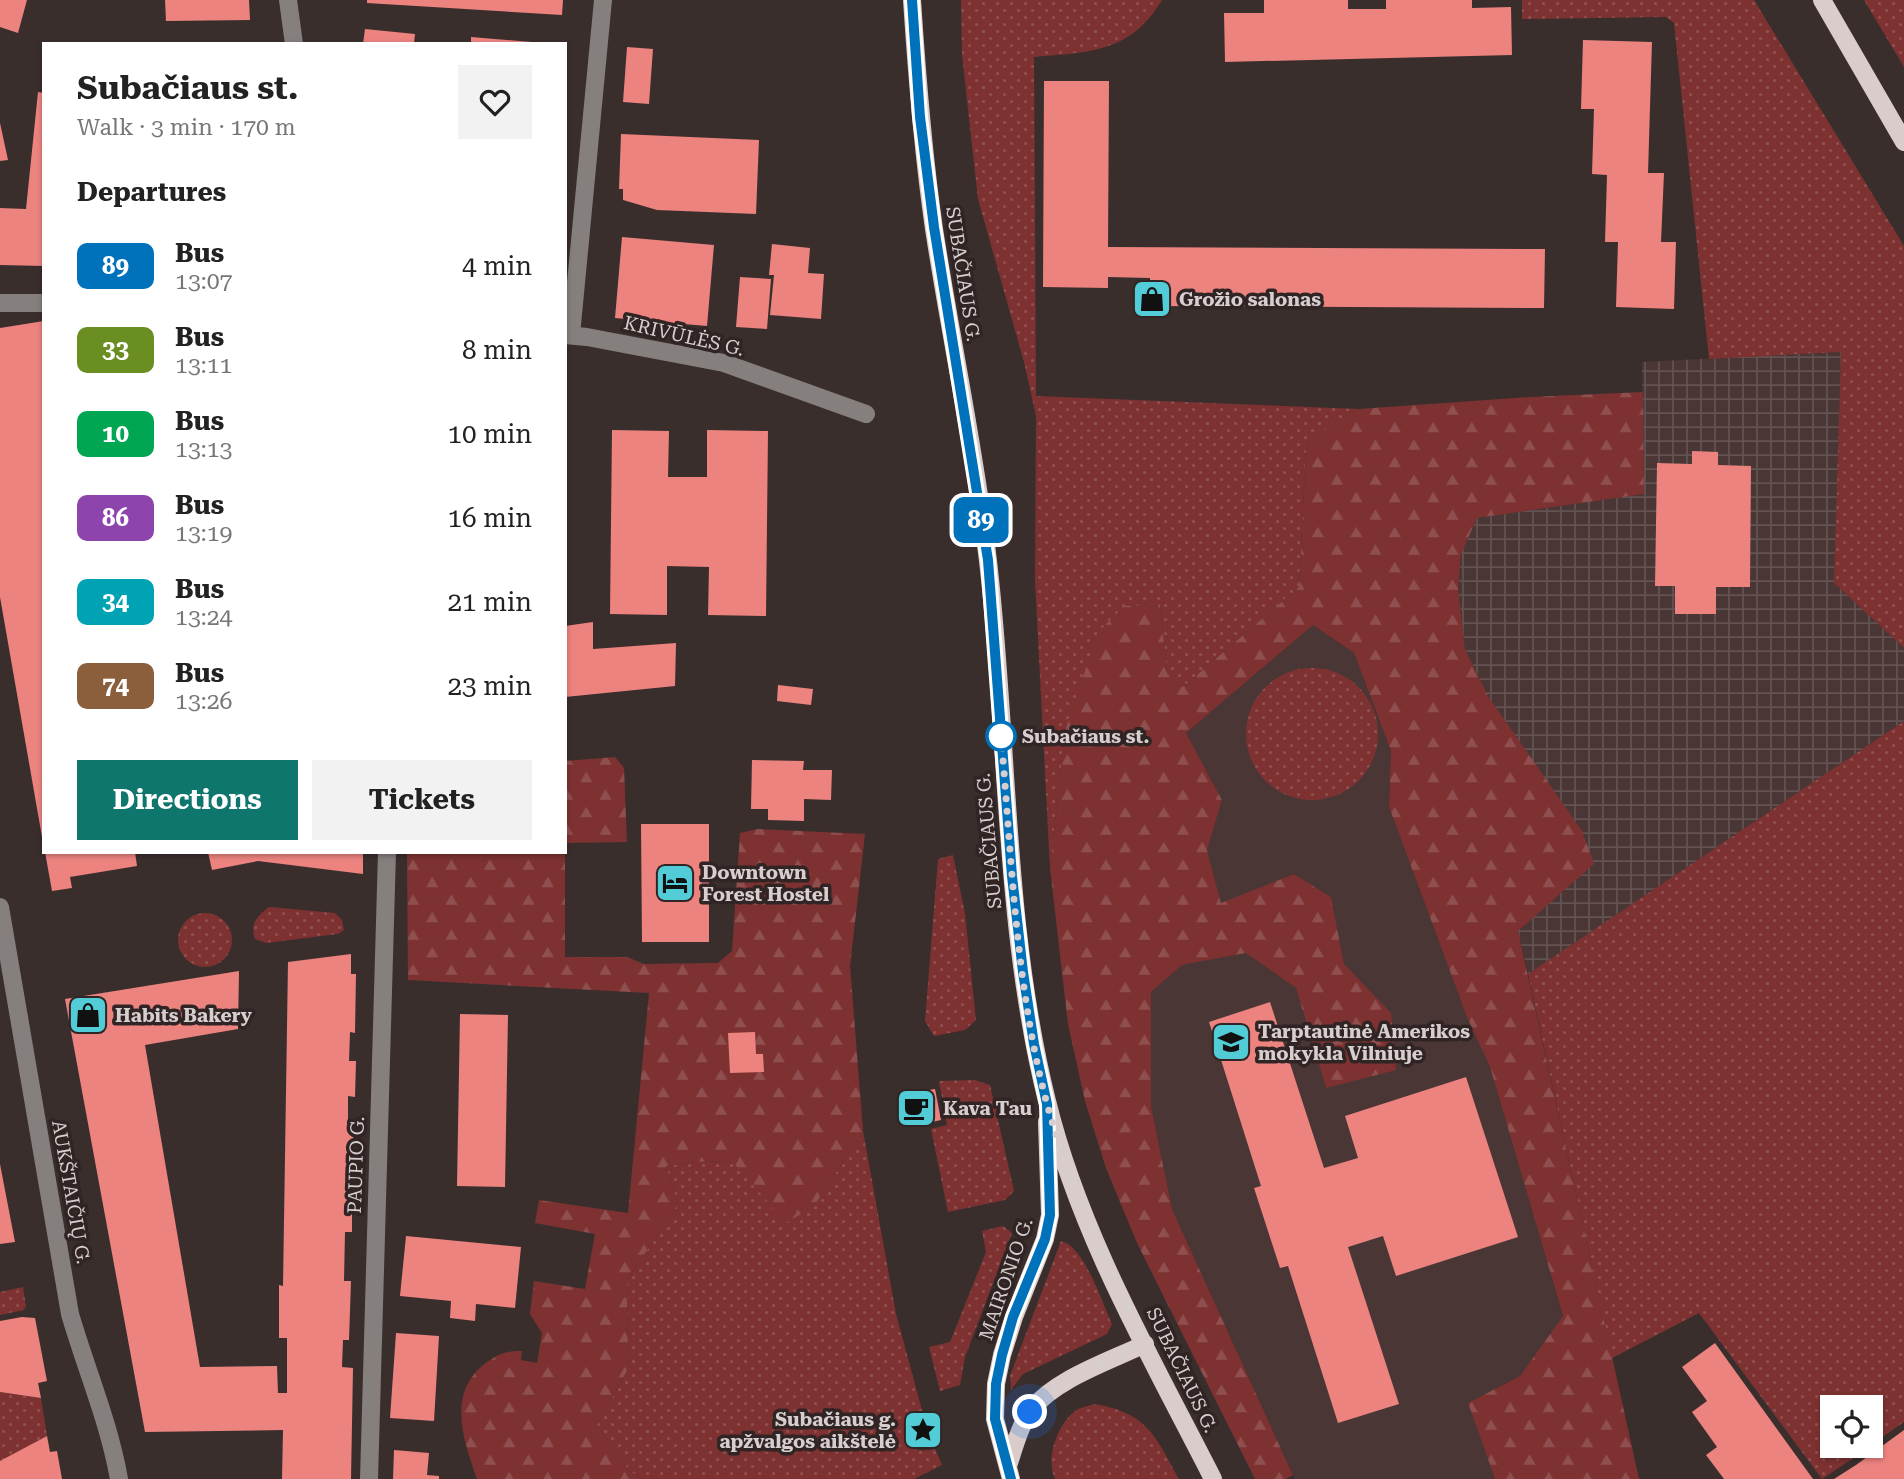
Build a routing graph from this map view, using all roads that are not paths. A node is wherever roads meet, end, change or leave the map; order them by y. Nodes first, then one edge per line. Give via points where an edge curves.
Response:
1 (288, 0) edge
2 (603, 0) edge
3 (912, 0) edge
4 (1815, 0) edge
5 (1822, 0) edge
6 (1838, 30) junction
7 (294, 42) edge
8 (1904, 142) edge
9 (0, 303) edge
10 (42, 303) edge
11 (568, 335) edge
12 (866, 414) dead end
13 (387, 854) edge
14 (0, 907) edge
15 (1047, 1104) junction
16 (1145, 1344) junction
17 (1010, 1472) edge
18 (119, 1479) edge
19 (369, 1479) edge
20 (1213, 1479) edge

1 - 7 street
2 - 11 street, KRIVŪLĖS G.
3 - 15 main road, SUBAČIAUS G. via 934,227 988,560 1023,972
4 - 6 main road
5 - 6 main road
6 - 8 main road
9 - 10 street
11 - 12 street, KRIVŪLĖS G. via 724,363
13 - 19 street, PAUPIO G.
14 - 18 street, AUKŠTAIČIŲ G. via 70,1314 101,1405
15 - 16 main road, SUBAČIAUS G. via 1080,1203
15 - 17 main road, MAIRONIO G. via 1050,1215 1013,1317 996,1384 995,1419
16 - 17 main road, MAIRONIO G. via 1045,1396 1030,1412
16 - 20 main road, SUBAČIAUS G.

